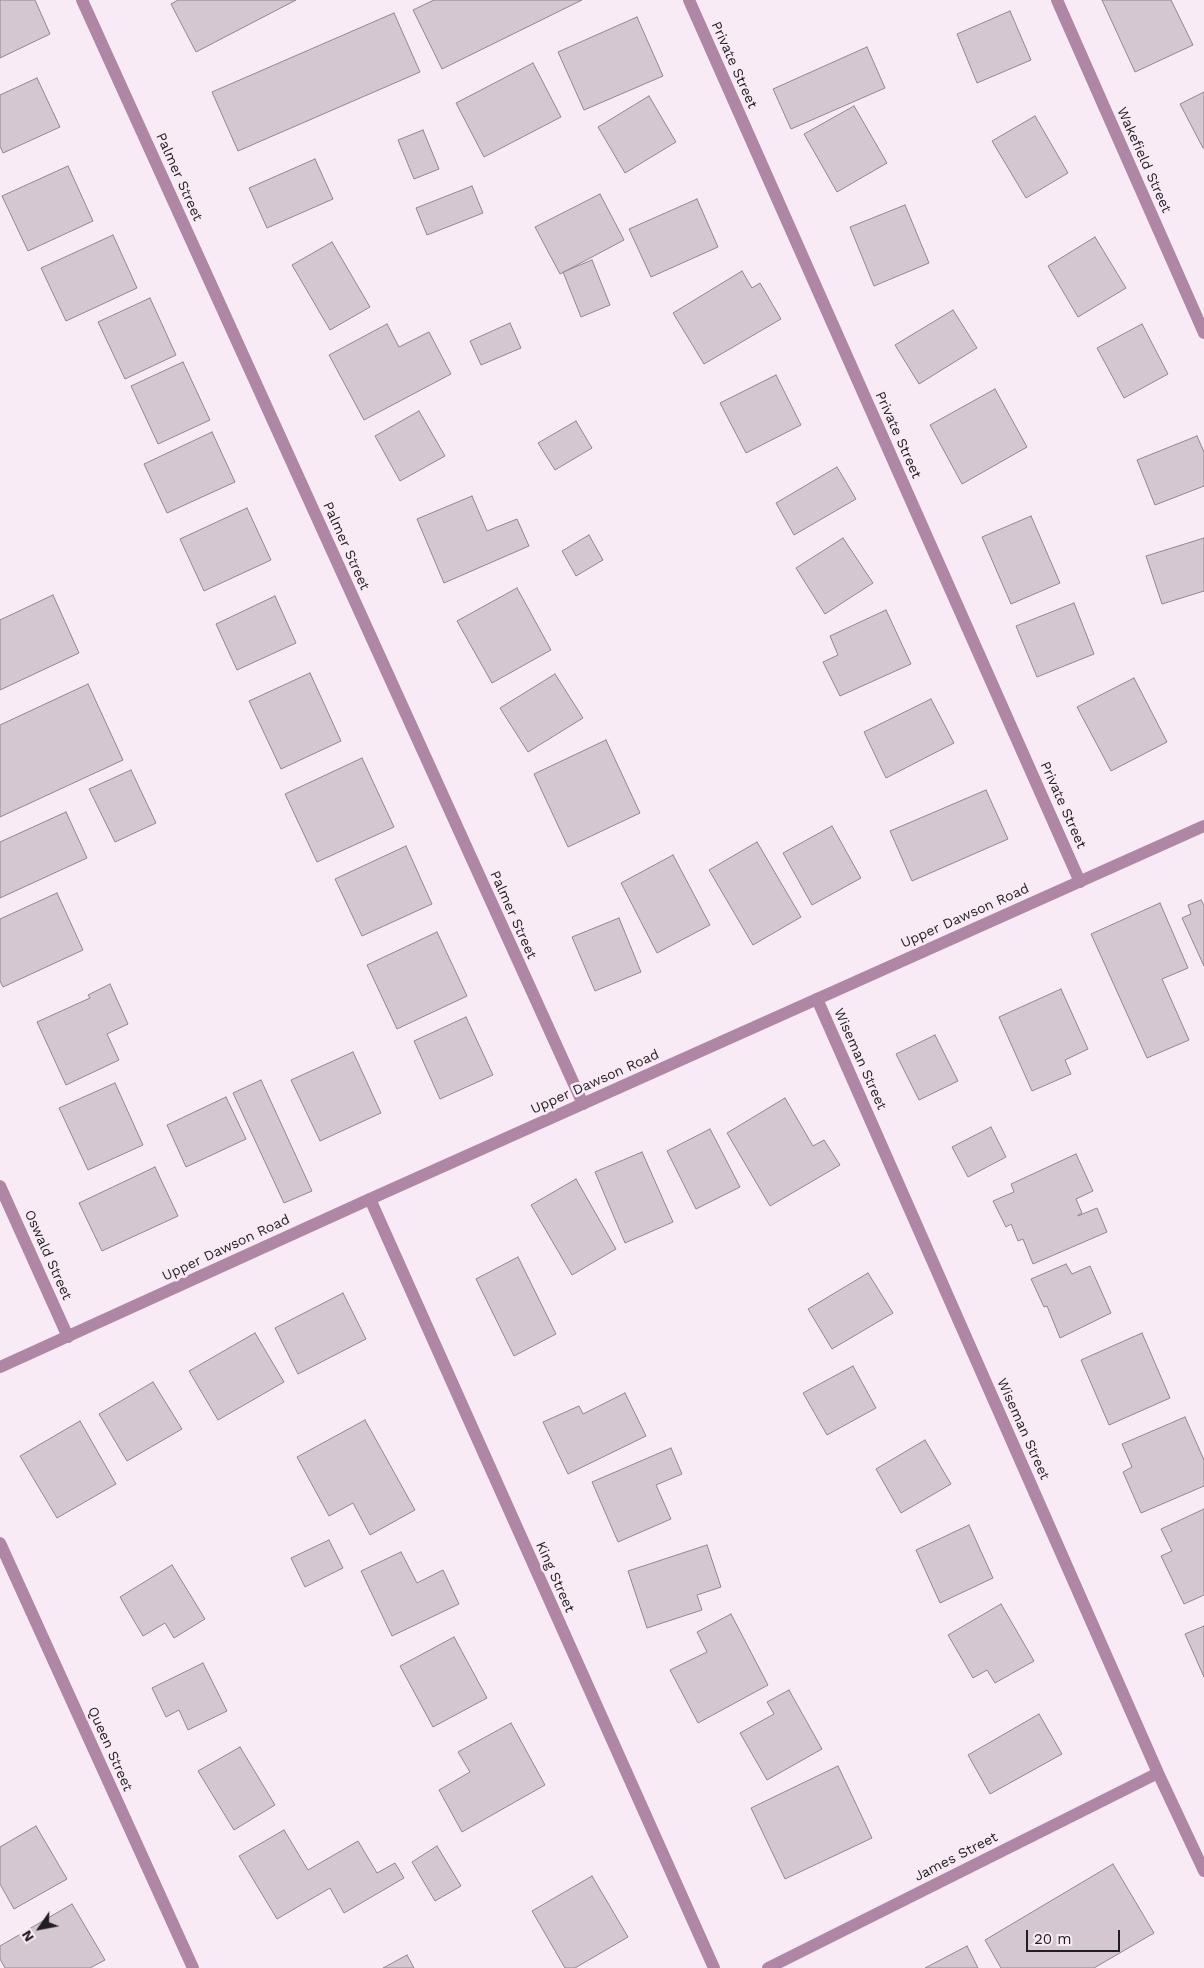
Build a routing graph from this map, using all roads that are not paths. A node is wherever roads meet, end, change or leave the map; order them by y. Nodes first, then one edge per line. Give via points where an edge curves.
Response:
1 (82, 0) edge
2 (689, 0) edge
3 (1056, 0) edge
4 (1204, 333) edge
5 (1204, 826) edge
6 (1080, 882) junction
7 (817, 998) junction
8 (583, 1104) junction
9 (0, 1186) edge
10 (370, 1199) junction
11 (68, 1337) junction
12 (0, 1368) edge
13 (0, 1543) edge
14 (1158, 1773) junction
15 (1204, 1871) edge
16 (193, 1968) edge
17 (714, 1968) edge
18 (768, 1968) edge

1 - 8 street, Palmer Street
2 - 6 street, Private Street
3 - 4 street, Wakefield Street
5 - 6 street, Upper Dawson Road
6 - 7 street, Upper Dawson Road
7 - 8 street, Upper Dawson Road
7 - 14 street, Wiseman Street
8 - 10 street, Upper Dawson Road
9 - 11 street, Oswald Street
10 - 11 street, Upper Dawson Road
10 - 17 street, King Street
11 - 12 street, Upper Dawson Road
13 - 16 street, Queen Street
14 - 15 street, Wiseman Street
14 - 18 street, James Street

